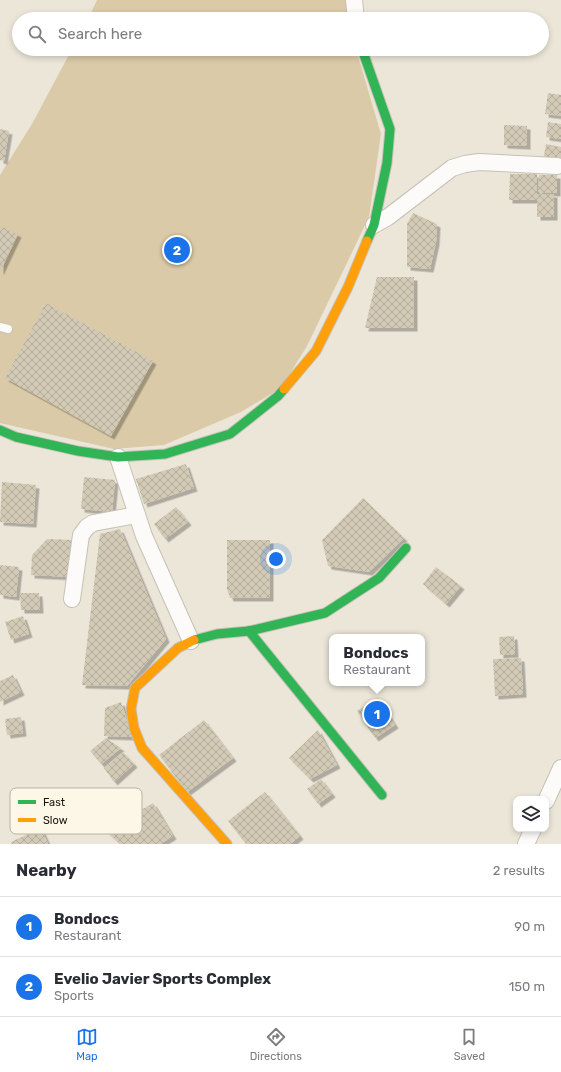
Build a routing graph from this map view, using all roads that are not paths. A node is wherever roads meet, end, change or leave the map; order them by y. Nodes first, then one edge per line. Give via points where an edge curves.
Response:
1 (354, 0) edge
2 (355, 12) edge
3 (364, 56) edge
4 (557, 166) dead end
5 (374, 225) junction
6 (0, 430) edge
7 (118, 457) junction
8 (137, 515) junction
9 (406, 548) dead end
10 (72, 599) dead end
11 (249, 631) junction
12 (191, 640) junction
13 (561, 768) edge
14 (382, 795) dead end
15 (548, 796) edge
16 (532, 832) edge
17 (227, 844) edge
18 (526, 844) edge

1 - 2 street
3 - 5 street via 390,129 387,164
4 - 5 street via 479,162 452,168
5 - 7 street via 348,287 316,351 278,396 230,434 165,454
6 - 7 street via 78,451
7 - 8 street
8 - 10 street via 93,523 86,527 82,535
8 - 12 street
9 - 11 street via 379,578 325,613
11 - 12 street
11 - 14 street
12 - 17 street via 178,648 135,688 131,709 134,728 142,748
13 - 15 street
16 - 18 street

